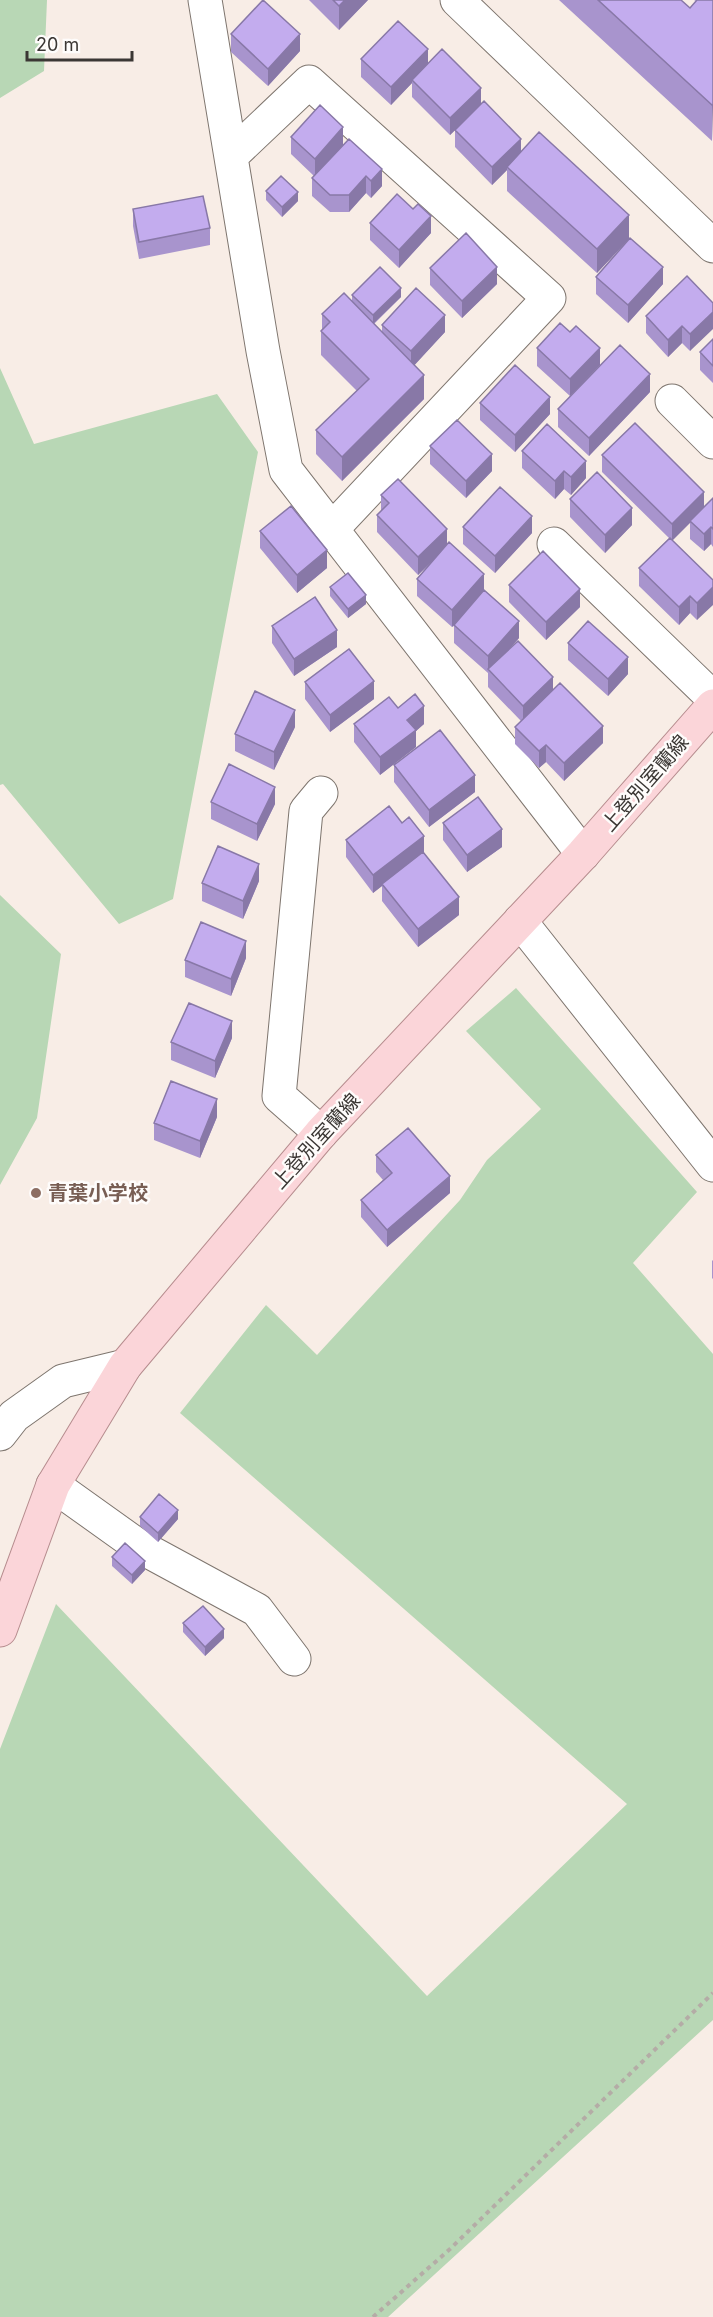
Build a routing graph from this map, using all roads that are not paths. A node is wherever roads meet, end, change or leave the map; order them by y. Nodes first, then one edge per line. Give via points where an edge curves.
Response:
1 (205, 0) edge
2 (457, 0) edge
3 (231, 156) junction
4 (708, 229) edge
5 (672, 401) dead end
6 (713, 442) edge
7 (332, 529) junction
8 (554, 544) dead end
9 (713, 698) edge
10 (713, 706) edge
11 (321, 793) dead end
12 (583, 854) junction
13 (520, 921) junction
14 (321, 1133) junction
15 (713, 1165) edge
16 (125, 1366) junction
17 (0, 1434) edge
18 (53, 1485) junction
19 (0, 1630) edge
20 (294, 1659) dead end

1 - 3 street
2 - 4 street
3 - 7 street via 262,351 286,470
3 - 7 street via 309,82 549,298
5 - 6 street
7 - 12 street
8 - 9 street
10 - 12 main road, 上登別室蘭線
11 - 14 street via 306,811 279,1096
12 - 13 main road, 上登別室蘭線
13 - 14 main road, 上登別室蘭線
13 - 15 street
14 - 16 main road, 上登別室蘭線
16 - 17 street via 63,1381 14,1416
16 - 18 main road, 上登別室蘭線
18 - 19 main road, 上登別室蘭線
18 - 20 street via 137,1545 257,1610

